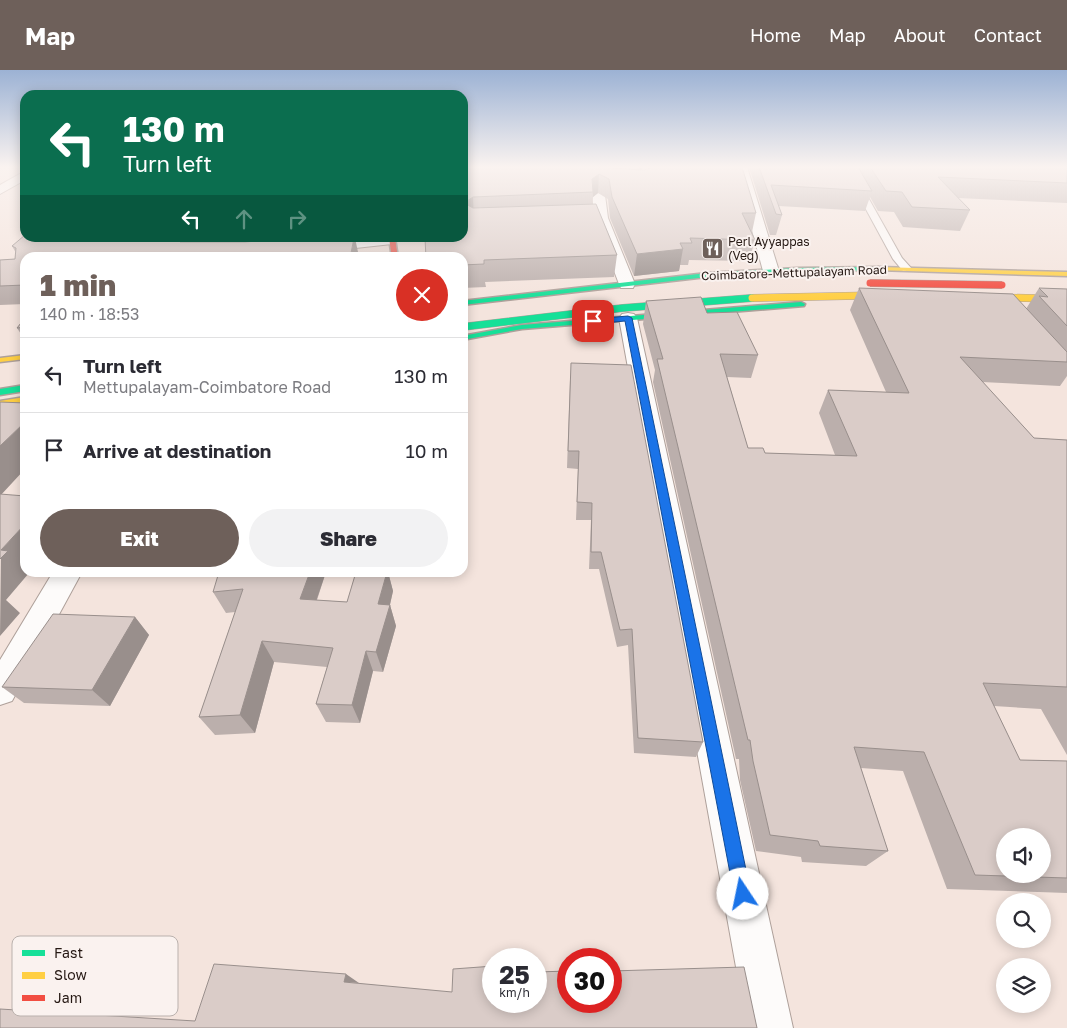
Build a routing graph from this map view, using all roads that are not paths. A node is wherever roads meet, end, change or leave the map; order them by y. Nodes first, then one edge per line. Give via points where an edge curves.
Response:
1 (600, 212) edge
2 (754, 212) edge
3 (871, 212) edge
4 (601, 218) junction
5 (582, 219) edge
6 (362, 242) edge
7 (303, 248) edge
8 (907, 269) junction
9 (771, 271) junction
10 (977, 271) junction
11 (1067, 274) edge
12 (862, 283) dead end
13 (627, 284) junction
14 (1018, 286) dead end
15 (1048, 287) edge
16 (1067, 287) edge
17 (678, 290) dead end
18 (1067, 299) edge
19 (468, 302) edge
20 (903, 302) edge
21 (972, 304) edge
22 (1067, 307) edge
23 (1005, 308) junction
24 (468, 313) edge
25 (628, 318) junction
26 (468, 326) edge
27 (468, 337) edge
28 (20, 358) edge
29 (0, 360) edge
30 (20, 389) edge
31 (0, 392) edge
32 (20, 401) edge
33 (0, 404) edge
34 (65, 577) edge
35 (0, 690) edge
36 (770, 1028) edge

1 - 4 street
2 - 9 street
3 - 8 lane
4 - 5 street
4 - 13 street
6 - 7 street
8 - 9 main road, Coimbatore-Mettupalayam Road
8 - 10 main road, Coimbatore-Mettupalayam Road
9 - 13 main road, Coimbatore-Mettupalayam Road
10 - 11 main road, Coimbatore-Mettupalayam Road
10 - 23 main road
12 - 14 main road, bridge
13 - 19 main road, Coimbatore-Mettupalayam Road
15 - 16 main road
17 - 24 main road
18 - 26 main road, bridge via 821,294 699,300
20 - 25 main road via 822,303
21 - 23 main road
22 - 23 main road
25 - 27 main road via 522,327
25 - 36 street
28 - 29 main road
30 - 31 main road
32 - 33 main road
34 - 35 street

